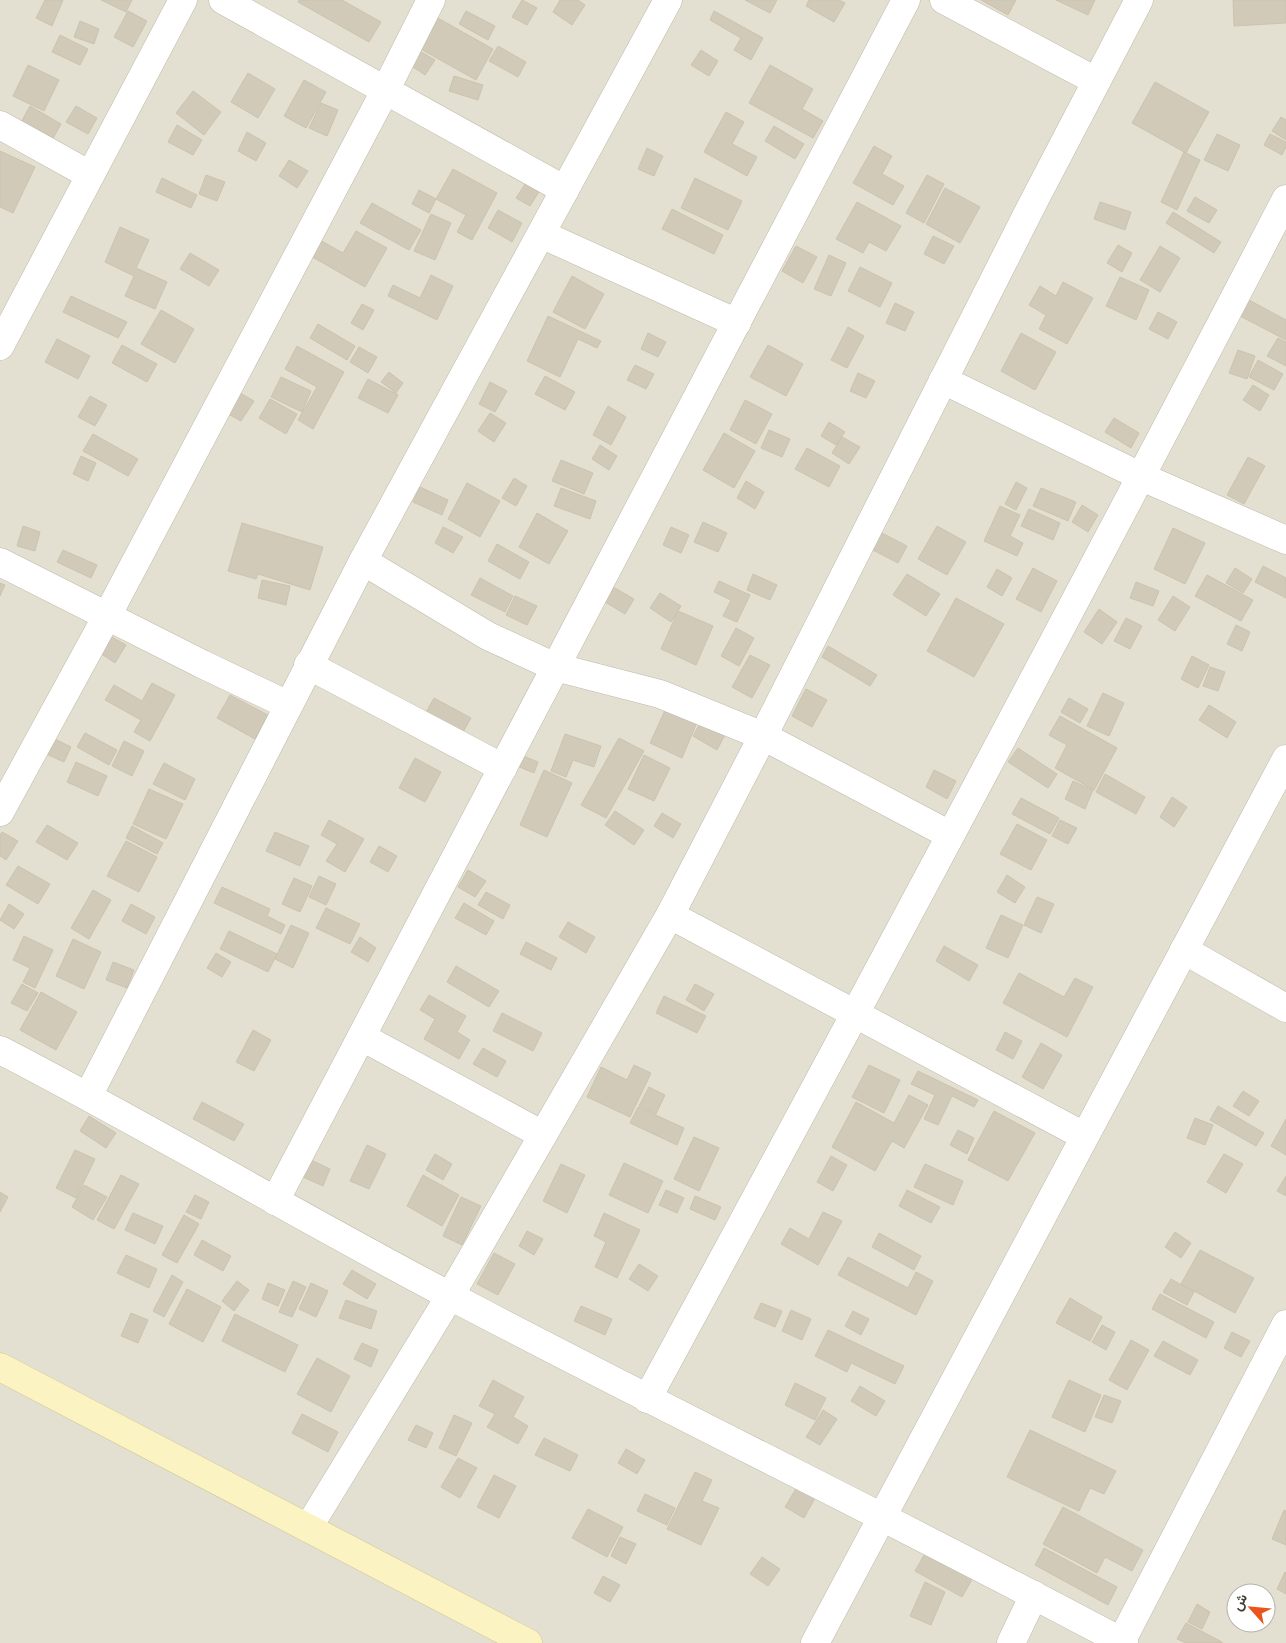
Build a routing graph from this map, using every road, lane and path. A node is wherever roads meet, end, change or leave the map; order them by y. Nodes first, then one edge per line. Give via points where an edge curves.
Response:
1 (183, 0) edge
2 (223, 0) edge
3 (431, 0) edge
4 (668, 0) edge
5 (906, 0) edge
6 (944, 0) edge
7 (1138, 0) edge
8 (1096, 82) junction
9 (385, 91) junction
10 (0, 125) edge
11 (90, 175) junction
12 (565, 190) junction
13 (1286, 199) edge
14 (541, 234) junction
15 (736, 322) junction
16 (0, 346) edge
17 (943, 380) junction
18 (1142, 477) junction
19 (1286, 540) edge
20 (363, 561) junction
21 (0, 562) edge
22 (107, 616) junction
23 (308, 665) junction
24 (555, 667) junction
25 (288, 706) junction
26 (763, 736) junction
27 (1286, 759) edge
28 (503, 768) junction
29 (0, 812) edge
30 (950, 835) junction
31 (670, 915) junction
32 (1184, 950) junction
33 (1286, 1008) edge
34 (856, 1014) junction
35 (362, 1037) junction
36 (0, 1050) edge
37 (88, 1096) junction
38 (543, 1135) junction
39 (1084, 1136) junction
40 (275, 1201) junction
41 (450, 1296) junction
42 (1286, 1324) edge
43 (0, 1367) edge
44 (647, 1399) junction
45 (881, 1517) junction
46 (308, 1528) junction
47 (1034, 1595) junction
48 (1122, 1642) edge
49 (528, 1643) edge
50 (815, 1643) edge
51 (1011, 1643) edge

1 - 11 street
2 - 9 street
3 - 9 street
4 - 12 street
5 - 15 street
6 - 8 street
7 - 8 street
8 - 17 street
9 - 12 street
9 - 22 street
10 - 11 street
11 - 16 street
12 - 14 street
13 - 18 street
14 - 15 street
14 - 20 street
15 - 24 street
17 - 18 street
17 - 26 street
18 - 19 street
18 - 30 street
20 - 23 street
20 - 24 street via 488,636
21 - 22 street
22 - 25 street
22 - 29 street
23 - 25 street
23 - 28 street
24 - 26 street via 660,694
24 - 28 street
25 - 37 street
26 - 30 street
26 - 31 street
27 - 32 street
28 - 35 street
30 - 34 street
31 - 34 street
31 - 38 street
32 - 33 street
32 - 39 street
34 - 39 street
34 - 44 street
35 - 38 street
35 - 40 street
36 - 37 street
37 - 40 street
38 - 41 street
39 - 45 street
40 - 41 street
41 - 44 street
41 - 46 street
42 - 48 street
43 - 46 street
44 - 45 street
45 - 47 street
45 - 50 street
46 - 49 street
47 - 48 street
47 - 51 street

